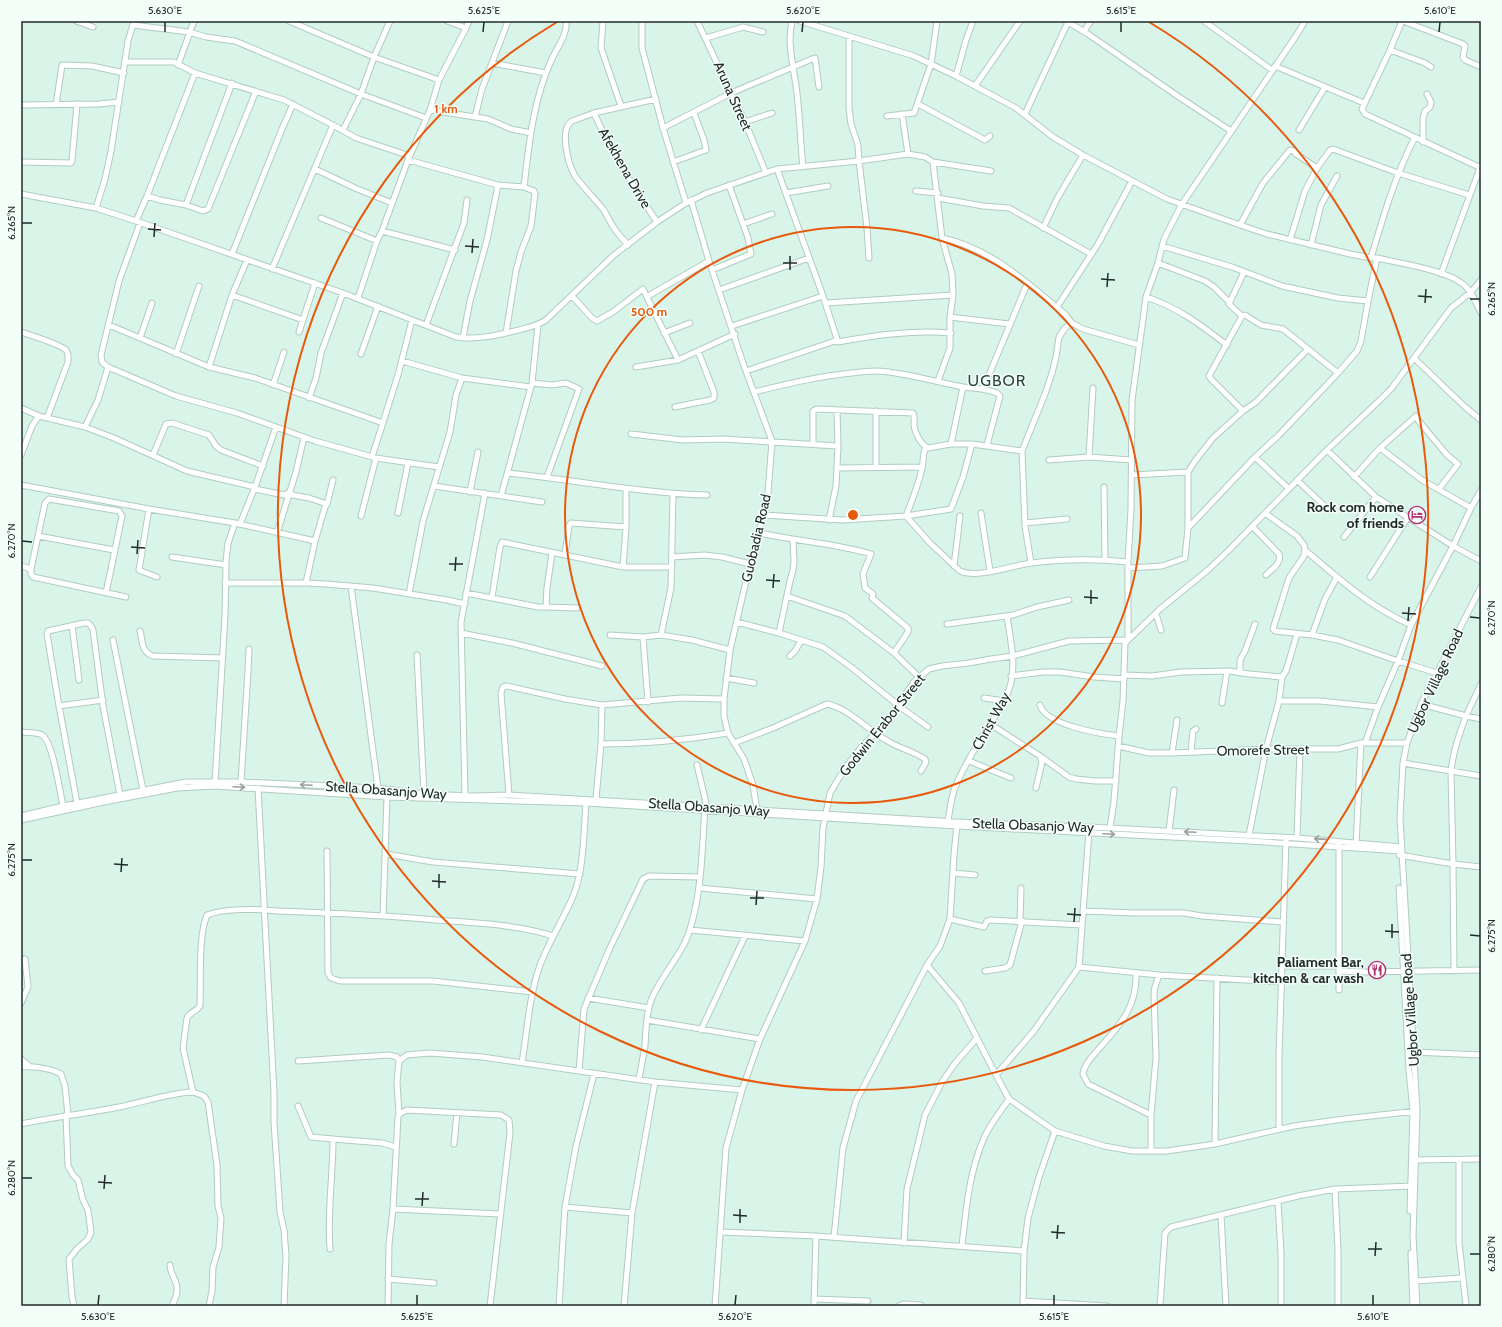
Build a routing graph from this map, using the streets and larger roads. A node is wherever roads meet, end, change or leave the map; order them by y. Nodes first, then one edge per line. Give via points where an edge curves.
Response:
1 (76, 21) edge
2 (194, 21) edge
3 (289, 21) edge
4 (388, 21) edge
5 (447, 21) edge
6 (469, 21) edge
7 (508, 21) edge
8 (566, 21) edge
9 (603, 21) edge
10 (642, 21) edge
11 (698, 21) edge
12 (792, 21) edge
13 (800, 21) edge
14 (937, 21) edge
15 (973, 21) edge
16 (1020, 21) edge
17 (1091, 21) edge
18 (1204, 21) edge
19 (1305, 21) edge
20 (1402, 21) edge
21 (808, 22) edge
22 (1067, 22) edge
23 (134, 23) edge
24 (93, 27) dead end
25 (466, 28) junction
26 (1084, 31) junction
27 (189, 32) junction
28 (763, 32) dead end
29 (849, 36) junction
30 (706, 38) junction
31 (1390, 50) junction
32 (374, 57) junction
33 (125, 62) junction
34 (492, 63) junction
35 (931, 64) junction
36 (178, 65) junction
37 (792, 67) junction
38 (1431, 67) dead end
39 (1481, 67) edge
40 (1273, 68) junction
41 (124, 73) junction
42 (195, 73) junction
43 (546, 73) junction
44 (956, 76) junction
45 (439, 80) junction
46 (232, 83) junction
47 (974, 86) junction
48 (819, 87) dead end
49 (1325, 87) junction
50 (256, 91) junction
51 (731, 93) junction
52 (361, 94) junction
53 (1427, 94) dead end
54 (656, 99) junction
55 (119, 102) junction
56 (1364, 103) junction
57 (77, 104) junction
58 (293, 104) junction
59 (918, 104) junction
60 (21, 105) edge
61 (56, 105) junction
62 (621, 106) junction
63 (430, 110) junction
64 (594, 113) junction
65 (694, 113) junction
66 (772, 113) dead end
67 (902, 114) junction
68 (1026, 114) junction
69 (887, 116) dead end
70 (475, 117) junction
71 (426, 118) junction
72 (745, 122) junction
73 (333, 126) junction
74 (663, 128) junction
75 (343, 130) junction
76 (1299, 130) dead end
77 (1231, 131) junction
78 (531, 133) junction
79 (990, 136) dead end
80 (1415, 137) junction
81 (1423, 142) junction
82 (908, 154) junction
83 (1083, 155) junction
84 (409, 158) junction
85 (859, 161) junction
86 (21, 162) edge
87 (673, 162) junction
88 (934, 162) junction
89 (1481, 166) edge
90 (803, 167) junction
91 (1317, 168) junction
92 (315, 169) junction
93 (778, 169) junction
94 (990, 171) dead end
95 (766, 173) junction
96 (1398, 173) junction
97 (1337, 176) dead end
98 (1132, 181) junction
99 (498, 185) junction
100 (729, 185) junction
101 (828, 186) dead end
102 (524, 187) junction
103 (916, 191) dead end
104 (786, 193) junction
105 (21, 194) edge
106 (1469, 195) junction
107 (147, 196) junction
108 (938, 196) junction
109 (467, 200) dead end
110 (691, 200) junction
111 (686, 202) junction
112 (392, 203) junction
113 (1182, 204) junction
114 (186, 205) junction
115 (96, 208) junction
116 (772, 214) dead end
117 (321, 218) dead end
118 (138, 222) junction
119 (657, 222) junction
120 (743, 224) junction
121 (1240, 225) junction
122 (1043, 228) junction
123 (382, 231) junction
124 (942, 238) junction
125 (1290, 240) junction
126 (377, 241) junction
127 (628, 245) junction
128 (1311, 245) junction
129 (1162, 246) junction
130 (455, 250) junction
131 (232, 254) junction
132 (1091, 254) junction
133 (808, 258) junction
134 (869, 258) dead end
135 (1374, 258) junction
136 (247, 260) junction
137 (710, 261) junction
138 (1158, 263) junction
139 (272, 269) junction
140 (712, 270) junction
141 (1244, 272) junction
142 (1441, 274) junction
143 (1481, 280) edge
144 (315, 283) junction
145 (1027, 284) junction
146 (199, 286) dead end
147 (719, 290) junction
148 (1471, 292) junction
149 (343, 293) junction
150 (232, 295) junction
151 (953, 295) junction
152 (572, 296) junction
153 (648, 296) junction
154 (823, 296) junction
155 (1146, 297) junction
156 (358, 298) junction
157 (1368, 301) junction
158 (152, 303) dead end
159 (826, 303) junction
160 (1230, 303) junction
161 (378, 306) junction
162 (1057, 307) junction
163 (1481, 313) edge
164 (1242, 316) junction
165 (950, 317) junction
166 (303, 320) junction
167 (412, 320) junction
168 (690, 323) dead end
169 (1072, 323) junction
170 (1009, 324) junction
171 (109, 325) junction
172 (426, 325) junction
173 (538, 325) junction
174 (732, 326) junction
175 (21, 332) edge
176 (299, 332) dead end
177 (506, 333) junction
178 (664, 333) junction
179 (951, 333) junction
180 (735, 334) junction
181 (140, 338) junction
182 (463, 338) junction
183 (838, 342) junction
184 (1139, 345) junction
185 (1227, 345) junction
186 (1308, 349) junction
187 (698, 351) junction
188 (284, 352) dead end
189 (176, 354) junction
190 (361, 354) dead end
191 (1414, 358) junction
192 (678, 360) junction
193 (402, 361) junction
194 (108, 367) junction
195 (636, 367) dead end
196 (210, 368) junction
197 (746, 371) junction
198 (1338, 373) junction
199 (462, 378) junction
200 (938, 381) junction
201 (274, 385) junction
202 (532, 385) junction
203 (963, 386) junction
204 (1092, 388) dead end
205 (983, 389) junction
206 (754, 392) junction
207 (309, 398) junction
208 (674, 407) dead end
209 (21, 408) edge
210 (837, 410) junction
211 (876, 411) junction
212 (1243, 411) junction
213 (39, 416) junction
214 (47, 418) junction
215 (1481, 420) edge
216 (383, 423) junction
217 (85, 427) junction
218 (276, 427) junction
219 (631, 434) dead end
220 (304, 438) junction
221 (772, 442) junction
222 (813, 444) junction
223 (951, 444) junction
224 (972, 444) junction
225 (987, 445) junction
226 (838, 446) junction
227 (926, 447) junction
228 (1380, 448) junction
229 (1327, 450) junction
230 (1022, 451) junction
231 (478, 452) dead end
232 (21, 455) edge
233 (153, 455) junction
234 (374, 457) junction
235 (1089, 457) junction
236 (1255, 457) junction
237 (1049, 460) dead end
238 (1131, 460) junction
239 (408, 463) junction
240 (263, 466) junction
241 (439, 467) junction
242 (876, 467) junction
243 (922, 467) junction
244 (837, 468) junction
245 (1188, 472) junction
246 (508, 473) junction
247 (1132, 475) junction
248 (547, 477) junction
249 (1354, 477) junction
250 (333, 480) dead end
251 (1298, 480) junction
252 (21, 485) edge
253 (434, 486) junction
254 (1104, 486) dead end
255 (255, 488) junction
256 (626, 489) junction
257 (1289, 489) junction
258 (1439, 489) junction
259 (1481, 490) edge
260 (290, 492) junction
261 (470, 492) junction
262 (485, 493) junction
263 (673, 494) junction
264 (707, 495) dead end
265 (501, 496) junction
266 (1376, 497) junction
267 (542, 502) dead end
268 (327, 504) junction
269 (1471, 508) junction
270 (149, 509) junction
271 (1329, 510) dead end
272 (398, 513) dead end
273 (1265, 513) junction
274 (981, 514) dead end
275 (764, 515) junction
276 (361, 516) dead end
277 (906, 516) junction
278 (960, 516) dead end
279 (1408, 517) junction
280 (829, 520) junction
281 (1067, 520) dead end
282 (1025, 523) junction
283 (238, 524) junction
284 (1252, 526) junction
285 (626, 527) junction
286 (1188, 528) junction
287 (277, 533) junction
288 (759, 533) junction
289 (38, 536) junction
290 (1344, 537) dead end
291 (315, 540) junction
292 (793, 540) junction
293 (1453, 546) junction
294 (114, 550) junction
295 (1305, 550) junction
296 (552, 553) junction
297 (566, 555) junction
298 (172, 557) dead end
299 (672, 557) junction
300 (1105, 560) junction
301 (1481, 561) edge
302 (1128, 562) junction
303 (1031, 563) junction
304 (750, 564) junction
305 (226, 565) junction
306 (21, 566) edge
307 (954, 566) junction
308 (623, 567) junction
309 (672, 567) junction
310 (1128, 568) junction
311 (31, 569) junction
312 (990, 571) junction
313 (1266, 575) dead end
314 (157, 577) dead end
315 (1337, 577) junction
316 (1370, 577) dead end
317 (306, 582) junction
318 (225, 583) junction
319 (351, 586) junction
320 (1481, 587) edge
321 (106, 593) junction
322 (466, 593) junction
323 (409, 594) junction
324 (787, 596) junction
325 (126, 597) dead end
326 (492, 598) junction
327 (1069, 600) dead end
328 (465, 604) junction
329 (546, 607) junction
330 (577, 608) dead end
331 (1154, 614) junction
332 (1007, 616) junction
333 (737, 622) junction
334 (947, 624) dead end
335 (1255, 624) dead end
336 (1411, 625) junction
337 (72, 626) junction
338 (140, 630) dead end
339 (1161, 630) dead end
340 (461, 633) junction
341 (779, 633) junction
342 (1297, 634) junction
343 (610, 635) dead end
344 (661, 635) junction
345 (1312, 635) junction
346 (643, 637) junction
347 (113, 640) dead end
348 (1128, 640) junction
349 (801, 641) junction
350 (249, 649) dead end
351 (730, 650) junction
352 (894, 653) junction
353 (417, 655) dead end
354 (790, 656) dead end
355 (1013, 656) junction
356 (222, 658) junction
357 (1398, 661) junction
358 (602, 666) dead end
359 (1227, 671) junction
360 (1240, 673) junction
361 (1437, 673) junction
362 (1012, 676) junction
363 (919, 677) junction
364 (1124, 677) junction
365 (1282, 677) junction
366 (726, 678) junction
367 (79, 680) dead end
368 (754, 683) dead end
369 (1481, 684) edge
370 (984, 698) dead end
371 (724, 699) junction
372 (103, 700) junction
373 (1005, 701) junction
374 (648, 702) junction
375 (1279, 702) junction
376 (1222, 703) dead end
377 (1421, 704) junction
378 (602, 705) junction
379 (898, 705) junction
380 (1040, 705) dead end
381 (59, 706) junction
382 (1378, 707) junction
383 (1466, 716) junction
384 (1481, 719) edge
385 (1177, 720) dead end
386 (990, 724) junction
387 (928, 727) dead end
388 (1196, 729) dead end
389 (21, 732) edge
390 (728, 733) junction
391 (875, 734) junction
392 (1119, 736) junction
393 (1406, 742) junction
394 (734, 743) junction
395 (1363, 743) junction
396 (601, 744) junction
397 (1118, 746) junction
398 (1266, 749) junction
399 (1300, 749) junction
400 (1191, 752) junction
401 (1172, 753) junction
402 (1040, 756) junction
403 (969, 761) junction
404 (1403, 763) junction
405 (697, 766) dead end
406 (922, 771) dead end
407 (1451, 771) junction
408 (1481, 776) edge
409 (1011, 778) dead end
410 (1116, 781) junction
411 (241, 782) junction
412 (215, 784) junction
413 (258, 788) junction
414 (378, 788) junction
415 (1036, 788) dead end
416 (143, 790) junction
417 (1174, 790) dead end
418 (424, 794) junction
419 (509, 794) junction
420 (120, 795) junction
421 (465, 795) junction
422 (387, 797) junction
423 (477, 797) junction
424 (596, 799) junction
425 (586, 801) junction
426 (77, 803) junction
427 (62, 806) junction
428 (706, 808) junction
429 (757, 810) junction
430 (767, 813) junction
431 (21, 816) edge
432 (825, 816) junction
433 (21, 820) edge
434 (948, 821) junction
435 (957, 824) junction
436 (1110, 828) junction
437 (1089, 830) junction
438 (1169, 831) junction
439 (1249, 835) junction
440 (1298, 838) junction
441 (1286, 840) junction
442 (1339, 844) junction
443 (1356, 845) junction
444 (327, 851) dead end
445 (1399, 851) junction
446 (386, 854) junction
447 (1453, 864) junction
448 (1481, 866) edge
449 (954, 873) junction
450 (580, 874) junction
451 (975, 875) dead end
452 (700, 877) junction
453 (699, 888) junction
454 (1021, 888) dead end
455 (817, 899) junction
456 (264, 909) junction
457 (1083, 911) junction
458 (328, 913) junction
459 (383, 915) junction
460 (950, 919) junction
461 (1021, 921) junction
462 (1283, 922) junction
463 (1082, 925) junction
464 (690, 930) junction
465 (553, 936) junction
466 (745, 936) junction
467 (805, 941) junction
468 (25, 959) dead end
469 (927, 965) junction
470 (1282, 966) junction
471 (1079, 967) junction
472 (1339, 968) junction
473 (1481, 970) edge
474 (985, 971) dead end
475 (1405, 971) junction
476 (1454, 971) junction
477 (1136, 974) junction
478 (1159, 975) junction
479 (1217, 978) junction
480 (1282, 982) junction
481 (1339, 990) dead end
482 (533, 992) junction
483 (588, 998) junction
484 (21, 1003) edge
485 (649, 1008) junction
486 (647, 1020) junction
487 (701, 1030) junction
488 (977, 1038) junction
489 (760, 1039) junction
490 (1414, 1052) junction
491 (1481, 1055) edge
492 (21, 1059) edge
493 (298, 1060) dead end
494 (399, 1061) junction
495 (522, 1063) junction
496 (28, 1066) junction
497 (21, 1067) edge
498 (579, 1071) junction
499 (594, 1074) junction
500 (996, 1075) junction
501 (639, 1079) junction
502 (655, 1082) junction
503 (742, 1090) junction
504 (194, 1092) junction
505 (1010, 1099) junction
506 (298, 1106) dead end
507 (1415, 1111) junction
508 (457, 1113) junction
509 (399, 1114) junction
510 (67, 1115) junction
511 (1151, 1115) junction
512 (21, 1124) edge
513 (1279, 1129) junction
514 (1055, 1132) junction
515 (333, 1139) junction
516 (454, 1144) dead end
517 (1214, 1144) junction
518 (396, 1147) junction
519 (1151, 1151) junction
520 (1481, 1159) edge
521 (1415, 1160) junction
522 (1459, 1160) junction
523 (1412, 1186) junction
524 (1334, 1189) junction
525 (1278, 1201) junction
526 (566, 1207) junction
527 (393, 1209) junction
528 (632, 1212) junction
529 (500, 1214) junction
530 (1221, 1215) junction
531 (720, 1232) junction
532 (816, 1236) junction
533 (834, 1237) junction
534 (904, 1243) junction
535 (962, 1246) junction
536 (330, 1249) dead end
537 (1024, 1251) junction
538 (170, 1265) dead end
539 (1462, 1278) junction
540 (388, 1280) junction
541 (1416, 1281) junction
542 (434, 1283) dead end
543 (814, 1298) junction
544 (868, 1301) dead end
545 (921, 1304) dead end
546 (1024, 1304) edge
547 (74, 1306) edge
548 (172, 1306) edge
549 (209, 1306) edge
550 (284, 1306) edge
551 (388, 1306) edge
552 (490, 1306) edge
553 (559, 1306) edge
554 (624, 1306) edge
555 (715, 1306) edge
556 (814, 1306) edge
557 (899, 1306) edge
558 (1107, 1306) edge
559 (1160, 1306) edge
560 (1226, 1306) edge
561 (1281, 1306) edge
562 (1338, 1306) edge
563 (1413, 1306) edge
564 (1417, 1306) edge
565 (1466, 1306) edge

1 - 24 street
2 - 27 street
3 - 32 street
4 - 32 street
5 - 25 street
6 - 25 street
7 - 34 street
8 - 43 street via 565,32
9 - 62 street via 601,48
10 - 54 street via 642,48
11 - 30 street, Aruna Street
12 - 37 street
13 - 21 street
14 - 35 street
15 - 44 street
16 - 47 street
17 - 26 street
18 - 40 street
19 - 40 street
20 - 31 street
20 - 39 street via 1463,44 1465,60
21 - 29 street
22 - 26 street
22 - 68 street
23 - 27 street
23 - 33 street
25 - 45 street
26 - 77 street
27 - 36 street
27 - 52 street via 235,41
28 - 30 street via 743,27
29 - 35 street via 914,56
29 - 85 street via 849,108
30 - 51 street, Aruna Street
31 - 38 street
31 - 56 street
32 - 45 street
32 - 52 street
33 - 36 street via 169,61
33 - 41 street
34 - 43 street
34 - 70 street
35 - 44 street
35 - 59 street
36 - 42 street
37 - 48 street via 815,58
37 - 51 street
37 - 90 street via 796,85
40 - 49 street
40 - 77 street
41 - 55 street
41 - 61 street via 92,66 62,65
42 - 46 street
42 - 107 street
43 - 78 street
44 - 47 street
45 - 63 street
46 - 50 street
46 - 114 street
47 - 68 street
49 - 56 street
49 - 76 street
50 - 58 street
50 - 114 street via 208,209 203,211
51 - 65 street
51 - 72 street, Aruna Street
52 - 71 street
52 - 75 street
53 - 81 street via 1431,102 1423,118
54 - 62 street
54 - 74 street
55 - 57 street
55 - 115 street via 108,165
56 - 80 street via 1362,109 1365,114
57 - 61 street
57 - 86 street via 72,161
58 - 73 street
58 - 131 street
59 - 67 street via 914,113
59 - 79 street via 985,140
60 - 61 street
62 - 64 street
63 - 70 street
63 - 71 street
64 - 119 street, Afekhena Drive via 626,175
64 - 127 street via 572,121 566,128 568,162 575,176
65 - 74 street
65 - 87 street via 706,150
66 - 72 street
67 - 69 street
67 - 82 street
68 - 83 street via 1053,137
70 - 78 street
71 - 84 street
72 - 95 street, Aruna Street
73 - 75 street
73 - 92 street
74 - 87 street
75 - 84 street via 356,138
77 - 113 street
78 - 102 street
80 - 81 street
80 - 96 street
81 - 89 street
82 - 85 street
82 - 88 street via 925,157
83 - 98 street
83 - 122 street
84 - 99 street
84 - 112 street
85 - 90 street
85 - 134 street
87 - 111 street
88 - 94 street
88 - 108 street
89 - 106 street
90 - 93 street
91 - 96 street via 1333,149
91 - 121 street via 1290,150 1263,183
91 - 125 street via 1305,192
92 - 112 street
92 - 139 street
93 - 95 street
93 - 104 street
95 - 100 street
96 - 106 street
96 - 135 street via 1384,214
97 - 128 street via 1321,205
98 - 113 street
98 - 132 street via 1112,221
99 - 102 street
99 - 182 street
100 - 110 street
100 - 120 street
101 - 104 street
102 - 177 street via 534,191 535,201 531,226 516,271
103 - 108 street
104 - 133 street
105 - 115 street
106 - 142 street
107 - 114 street
107 - 118 street
108 - 122 street via 983,206 1009,208
108 - 124 street
109 - 130 street via 464,223
110 - 111 street
110 - 137 street, Guobadia Road
111 - 119 street
112 - 123 street
113 - 121 street
113 - 129 street
115 - 118 street
116 - 120 street
117 - 126 street
118 - 131 street
118 - 171 street via 119,281
119 - 127 street
120 - 140 street via 751,254
121 - 125 street
122 - 132 street
123 - 126 street
123 - 130 street
124 - 145 street via 976,248
124 - 151 street via 952,274
125 - 128 street
126 - 156 street
127 - 152 street via 594,273
128 - 135 street
129 - 138 street
129 - 141 street
130 - 172 street
131 - 136 street
132 - 162 street
133 - 147 street
133 - 154 street
135 - 142 street
135 - 157 street
136 - 139 street
136 - 150 street
137 - 140 street, Guobadia Road
137 - 153 street
138 - 155 street
138 - 160 street via 1205,281
139 - 144 street
140 - 147 street, Guobadia Road
141 - 157 street via 1282,286 1338,298
141 - 160 street
142 - 148 street via 1463,284
143 - 148 street
144 - 149 street
144 - 166 street
145 - 162 street
145 - 170 street
146 - 189 street
147 - 174 street, Guobadia Road
148 - 163 street
148 - 191 street via 1451,308
149 - 156 street
149 - 207 street via 321,353
150 - 166 street
150 - 196 street
151 - 159 street
151 - 165 street
152 - 153 street via 597,321 643,289
152 - 173 street
153 - 178 street
154 - 159 street
154 - 174 street
155 - 184 street
155 - 185 street via 1171,306
156 - 161 street
157 - 198 street via 1361,340 1356,351
158 - 181 street
159 - 183 street
160 - 164 street via 1230,306
161 - 167 street
161 - 190 street
162 - 169 street
164 - 185 street
164 - 186 street via 1283,329
165 - 170 street
165 - 179 street
166 - 176 street
167 - 172 street
167 - 193 street
168 - 178 street
169 - 184 street via 1083,329
169 - 230 street via 1059,337 1052,373
170 - 205 street
171 - 181 street
171 - 194 street via 101,355 102,362
172 - 182 street via 456,338
173 - 177 street
173 - 202 street
174 - 180 street, Guobadia Road
175 - 214 street via 59,346 68,355 68,362
177 - 182 street via 481,338
178 - 192 street
179 - 183 street via 924,331
179 - 200 street via 950,348
180 - 187 street
180 - 197 street, Guobadia Road
181 - 189 street
183 - 197 street via 834,341
184 - 238 street via 1132,400
185 - 212 street via 1209,376
186 - 198 street
186 - 212 street via 1256,402
187 - 192 street
187 - 208 street via 714,398
188 - 201 street
189 - 196 street
191 - 215 street
191 - 229 street via 1391,388
192 - 195 street
193 - 199 street
193 - 216 street
194 - 217 street via 98,400
194 - 218 street via 176,396
196 - 201 street
197 - 206 street, Guobadia Road
198 - 236 street
199 - 202 street
199 - 241 street
200 - 203 street
200 - 206 street via 876,371 796,381
201 - 207 street
202 - 246 street
202 - 248 street via 566,383 579,389
203 - 205 street
203 - 223 street
204 - 235 street
205 - 225 street via 997,392 1000,396
206 - 221 street, Guobadia Road
207 - 216 street
209 - 213 street
210 - 211 street
210 - 222 street via 813,410
210 - 226 street
211 - 227 street via 913,413 915,430
211 - 242 street
212 - 245 street via 1213,438
213 - 214 street
213 - 232 street via 32,426
214 - 217 street
216 - 234 street
217 - 233 street
218 - 220 street
218 - 240 street
219 - 221 street via 683,440 723,438
220 - 234 street
220 - 260 street
221 - 222 street
221 - 275 street, Guobadia Road
222 - 226 street
223 - 224 street
223 - 227 street
224 - 225 street
224 - 277 street via 951,509
225 - 230 street
226 - 244 street
227 - 243 street
228 - 249 street
228 - 258 street via 1422,480
228 - 258 street via 1416,416 1447,455 1458,464
229 - 249 street
229 - 251 street
230 - 282 street
231 - 261 street
233 - 240 street via 166,424 172,423 208,436 221,450
233 - 255 street via 187,471
234 - 239 street
234 - 276 street
235 - 237 street
235 - 238 street
236 - 257 street
236 - 286 street
238 - 247 street
239 - 241 street
239 - 272 street
240 - 255 street
241 - 253 street
242 - 243 street
242 - 244 street
243 - 277 street
244 - 280 street
245 - 247 street
245 - 286 street
246 - 248 street
246 - 265 street
247 - 302 street
248 - 256 street
249 - 266 street
250 - 268 street
251 - 257 street
251 - 271 street
252 - 270 street
253 - 261 street
253 - 323 street via 423,521
254 - 300 street
255 - 260 street via 284,495
255 - 283 street
256 - 263 street
256 - 285 street
257 - 273 street
258 - 269 street
259 - 269 street
260 - 268 street via 292,495
260 - 287 street
261 - 262 street
262 - 265 street
262 - 322 street
263 - 264 street
263 - 299 street
265 - 267 street
266 - 279 street
266 - 290 street
268 - 291 street
269 - 293 street
270 - 283 street
270 - 314 street via 139,567 141,572
273 - 284 street
273 - 295 street via 1297,536
274 - 312 street
275 - 280 street
275 - 288 street, Guobadia Road
277 - 280 street
277 - 307 street
278 - 307 street
279 - 293 street
279 - 316 street
281 - 282 street
282 - 303 street
283 - 287 street
283 - 305 street via 228,543
284 - 313 street via 1280,557 1279,562
284 - 331 street via 1208,570
285 - 297 street via 571,523
285 - 308 street
286 - 310 street via 1185,558 1162,566
287 - 291 street
288 - 292 street
288 - 304 street, Guobadia Road
289 - 294 street
289 - 294 street via 45,503 50,499 119,511 122,516
289 - 311 street
291 - 317 street
292 - 324 street via 794,570
292 - 352 street via 871,554 863,574 865,588 873,594 872,598 908,628
293 - 301 street
293 - 336 street
294 - 321 street
295 - 315 street
295 - 342 street via 1304,556 1288,581 1273,627 1275,631
296 - 297 street
296 - 326 street via 502,542
296 - 329 street
297 - 308 street
298 - 305 street
299 - 304 street via 704,554
299 - 309 street
300 - 302 street
300 - 303 street
302 - 310 street
303 - 312 street
304 - 333 street, Guobadia Road
305 - 318 street
306 - 311 street
307 - 312 street via 970,574
308 - 309 street
309 - 344 street via 671,588
310 - 348 street
311 - 321 street via 33,576
315 - 336 street via 1363,599
315 - 345 street via 1325,599
317 - 318 street
317 - 319 street
318 - 356 street
319 - 323 street
319 - 414 street
320 - 361 street, Ugbor Village Road
321 - 325 street
322 - 326 street
322 - 328 street
323 - 328 street
324 - 341 street
324 - 352 street via 845,616
326 - 329 street
327 - 332 street
328 - 340 street
329 - 330 street
331 - 339 street
331 - 348 street
332 - 334 street
332 - 355 street, Christ Way
333 - 341 street
333 - 351 street, Guobadia Road
335 - 360 street via 1240,660
336 - 357 street
337 - 367 street
337 - 372 street via 88,623 91,626
337 - 381 street via 47,633
338 - 356 street via 147,654
340 - 358 street
340 - 421 street
341 - 349 street
342 - 345 street
342 - 365 street
343 - 346 street
344 - 346 street
344 - 351 street
345 - 357 street via 1338,640
346 - 374 street
347 - 416 street
348 - 355 street, Godwin Erabor Street via 1069,641
348 - 364 street via 1125,643
349 - 354 street
349 - 379 street via 823,647
350 - 411 street
351 - 366 street, Guobadia Road
352 - 363 street
353 - 418 street
355 - 362 street, Christ Way
355 - 363 street, Godwin Erabor Street via 942,666 929,669
356 - 412 street
357 - 361 street
357 - 382 street
359 - 360 street
359 - 364 street
359 - 376 street
360 - 365 street
361 - 377 street, Ugbor Village Road
362 - 364 street via 1060,672 1094,677
362 - 373 street, Christ Way
363 - 379 street, Godwin Erabor Street
364 - 392 street
365 - 375 street
366 - 368 street
366 - 371 street, Guobadia Road
369 - 383 street
370 - 373 street
371 - 374 street via 681,698
371 - 390 street, Guobadia Road
372 - 381 street
372 - 420 street
373 - 386 street, Christ Way
374 - 378 street
375 - 382 street via 1320,701
375 - 398 street
377 - 383 street
377 - 393 street, Ugbor Village Road
378 - 396 street
378 - 419 street via 503,687 501,693
379 - 387 street
379 - 391 street, Godwin Erabor Street
380 - 392 street via 1046,715 1074,727
381 - 426 street
382 - 395 street
383 - 384 street
383 - 407 street via 1456,743
385 - 401 street
386 - 402 street
386 - 403 street, Christ Way
388 - 400 street via 1193,731
389 - 427 street via 39,734 46,738
390 - 394 street, Guobadia Road
390 - 396 street via 625,744
391 - 394 street via 840,708 828,704
391 - 406 street via 925,759
391 - 432 street, Godwin Erabor Street via 845,768 830,793
392 - 397 street
393 - 395 street, Omorefe Street
393 - 404 street, Ugbor Village Road
394 - 429 street, Guobadia Road via 744,759 751,778
395 - 399 street, Omorefe Street via 1338,749
395 - 443 street
396 - 424 street
397 - 401 street, Omorefe Street
397 - 410 street
398 - 399 street, Omorefe Street
398 - 400 street, Omorefe Street
398 - 439 street
399 - 440 street
400 - 401 street, Omorefe Street
402 - 410 street via 1068,777
402 - 415 street via 1042,762
403 - 409 street
403 - 434 street, Christ Way via 955,786
404 - 407 street
404 - 445 street, Ugbor Village Road
405 - 428 street
407 - 408 street
407 - 447 street
410 - 436 street
411 - 412 street, Stella Obasanjo Way
414 -> 411 street, Stella Obasanjo Way
412 -> 413 street
412 - 416 street, Stella Obasanjo Way via 186,782
412 - 433 street via 177,788
413 - 422 street
413 - 456 street
414 - 418 street, Stella Obasanjo Way
416 - 420 street, Stella Obasanjo Way
417 - 438 street
418 - 421 street, Stella Obasanjo Way
419 - 423 street, Stella Obasanjo Way
419 - 425 street, Stella Obasanjo Way
420 - 426 street, Stella Obasanjo Way
421 - 423 street, Stella Obasanjo Way
422 - 423 street
422 - 446 street
423 - 425 street
424 - 425 street, Stella Obasanjo Way
424 - 428 street, Stella Obasanjo Way
425 - 428 street
425 - 450 street
426 - 427 street, Stella Obasanjo Way
427 - 431 street, Stella Obasanjo Way
428 - 429 street, Stella Obasanjo Way
428 - 430 street
428 - 452 street
429 - 430 street, Stella Obasanjo Way
430 - 432 street, Stella Obasanjo Way
432 - 434 street, Stella Obasanjo Way
432 - 435 street
432 - 455 street, Godwin Erabor Street
434 - 435 street, Stella Obasanjo Way
435 - 437 street, Stella Obasanjo Way
435 - 449 street
436 - 437 street, Stella Obasanjo Way
436 - 438 street, Stella Obasanjo Way
437 -> 441 street
437 - 457 street
439 -> 438 street, Stella Obasanjo Way
439 - 441 street, Stella Obasanjo Way
440 - 441 street, Stella Obasanjo Way
442 -> 440 street, Stella Obasanjo Way
441 - 442 street
441 - 462 street
442 - 443 street, Stella Obasanjo Way
442 - 472 street
443 - 445 street, Stella Obasanjo Way
444 - 458 street
445 - 447 street, Stella Obasanjo Way
445 - 475 street, Ugbor Village Road
446 - 450 street via 433,862
446 - 459 street
447 - 448 street, Stella Obasanjo Way
447 - 476 street
449 - 451 street
449 - 460 street
450 - 465 street via 574,893
452 - 453 street
452 - 483 street via 649,876 643,879
453 - 455 street
453 - 464 street
454 - 461 street
455 - 467 street, Godwin Erabor Street
456 - 458 street
456 - 504 street via 224,911 207,915 204,921 200,1006 187,1018 183,1048
456 - 550 street via 280,1212 286,1256
457 - 462 street via 1184,913
457 - 463 street
458 - 459 street
458 - 482 street via 328,973 336,981 433,981
459 - 465 street via 485,923 538,931
460 - 461 street via 984,927 990,920
460 - 469 street via 940,946
461 - 463 street
461 - 474 street via 1010,965
462 - 470 street
463 - 471 street
464 - 466 street
464 - 485 street
465 - 482 street via 539,968
466 - 467 street
466 - 487 street
467 - 489 street, Godwin Erabor Street
468 - 484 street via 28,987
469 - 488 street via 959,1003
469 - 533 street via 856,1101 843,1148
470 - 472 street
470 - 480 street
471 - 477 street
471 - 500 street via 1033,1032
472 - 475 street via 1366,972
472 - 481 street
473 - 476 street
475 - 476 street
475 - 490 street, Ugbor Village Road
475 - 507 street, Ugbor Village Road
477 - 478 street
477 - 511 street via 1130,1009 1086,1065 1083,1074 1088,1084
478 - 479 street
478 - 511 street via 1155,987 1156,1058
479 - 480 street
479 - 517 street
480 - 513 street via 1278,1056
482 - 495 street
483 - 485 street
483 - 498 street via 584,1009
485 - 486 street
486 - 487 street
486 - 501 street
487 - 489 street
488 - 500 street
488 - 534 street via 956,1062 925,1115 906,1189
489 - 503 street, Godwin Erabor Street
490 - 491 street
490 - 507 street, Ugbor Village Road
492 - 496 street
493 - 494 street via 390,1055 397,1057
494 - 495 street via 407,1055 430,1053
494 - 509 street
495 - 498 street
496 - 497 street
496 - 510 street via 61,1074 65,1086
498 - 499 street
499 - 501 street
499 - 526 street via 576,1146
500 - 505 street
501 - 502 street
502 - 503 street
502 - 528 street
503 - 531 street, Godwin Erabor Street via 726,1148
504 - 510 street via 177,1093 124,1106
504 - 549 street via 204,1096 208,1102 221,1218 219,1248 213,1267
505 - 514 street
505 - 535 street via 984,1136 974,1163
506 - 515 street via 311,1137
507 - 513 street
507 - 521 street, Ugbor Village Road
507 - 523 street, Ugbor Village Road
508 - 509 street via 407,1110
508 - 516 street
508 - 529 street via 501,1115 509,1120 510,1133
509 - 518 street
510 - 512 street
510 - 547 street via 68,1166 78,1180 91,1227 88,1238 69,1259
511 - 519 street
513 - 517 street
514 - 519 street via 1104,1146 1132,1151
514 - 537 street via 1028,1218
515 - 518 street via 382,1143
515 - 536 street
517 - 519 street
518 - 527 street
520 - 522 street
521 - 522 street
521 - 523 street, Ugbor Village Road
522 - 539 street via 1459,1243
523 - 524 street
523 - 541 street, Ugbor Village Road
523 - 563 street, Ugbor Village Road via 1410,1236
524 - 525 street
524 - 562 street
525 - 530 street
525 - 561 street
526 - 528 street
526 - 553 street
527 - 529 street
527 - 540 street
528 - 554 street
529 - 552 street
530 - 559 street via 1166,1230
530 - 560 street
531 - 532 street
531 - 555 street, Godwin Erabor Street
532 - 533 street
532 - 543 street
533 - 534 street
534 - 535 street
535 - 537 street
537 - 546 street
538 - 548 street via 177,1285
539 - 541 street
539 - 565 street
540 - 542 street
540 - 551 street
541 - 564 street, Ugbor Village Road
543 - 544 street
543 - 556 street
545 - 557 street
546 - 558 street

